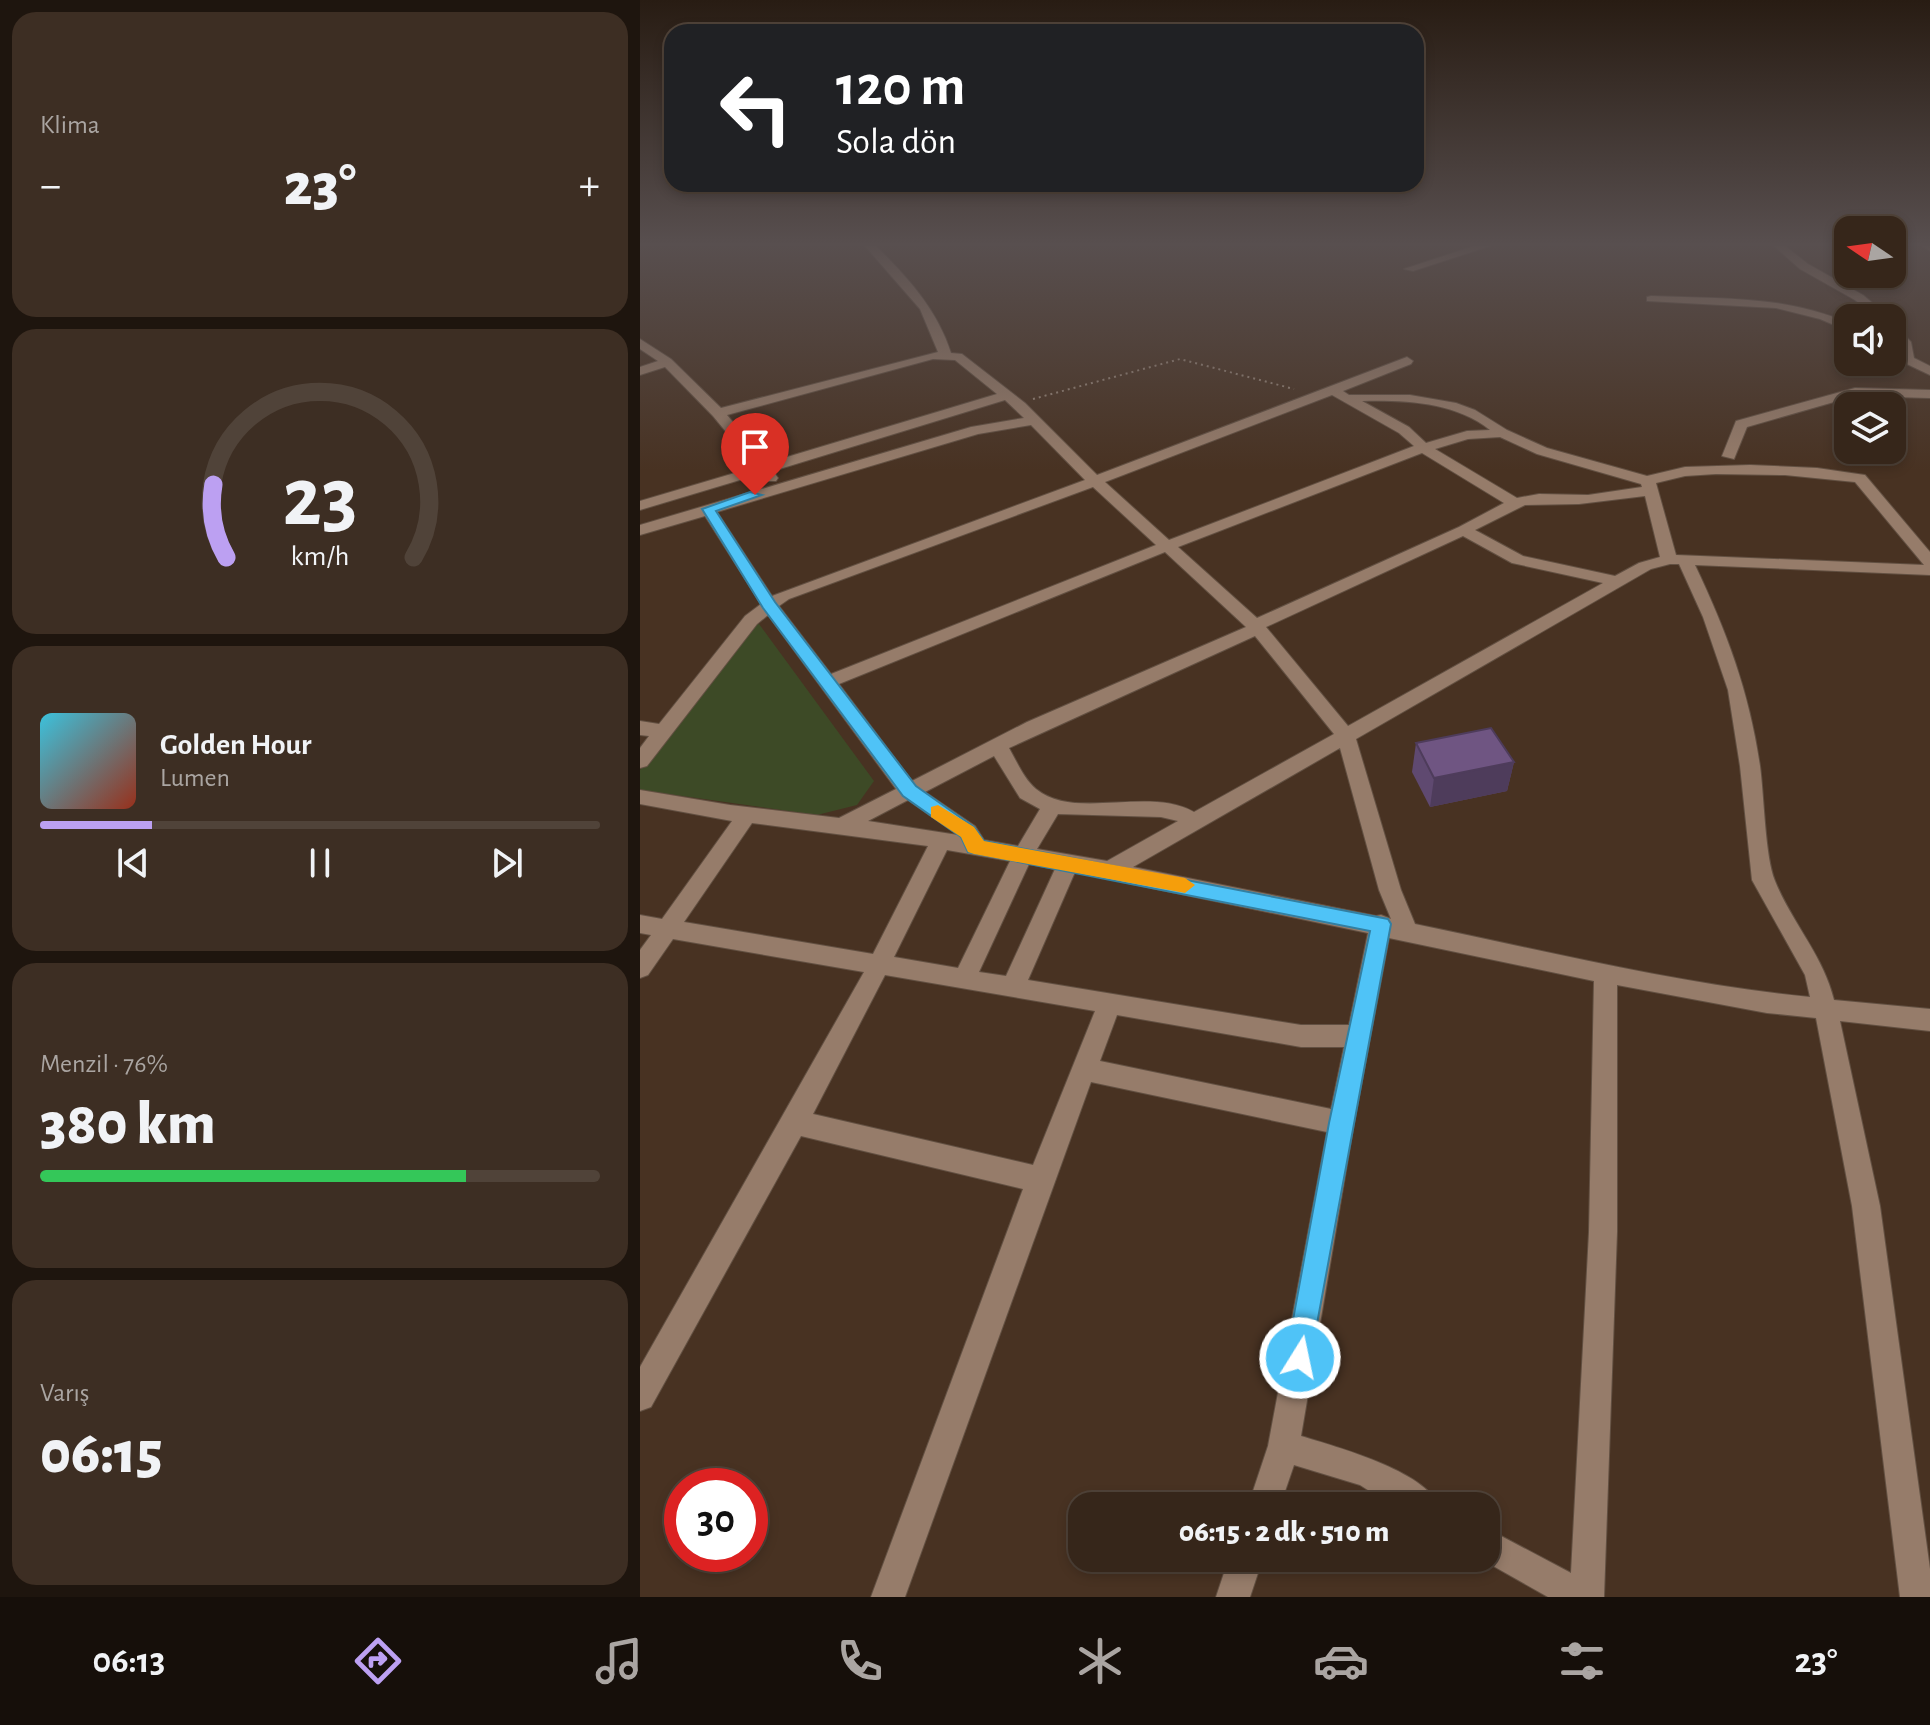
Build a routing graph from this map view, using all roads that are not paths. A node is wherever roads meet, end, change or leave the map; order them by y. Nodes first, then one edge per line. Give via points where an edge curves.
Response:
1 (934, 321) edge
2 (640, 343) edge
3 (1906, 348) edge
4 (945, 354) junction
5 (1908, 360) joint
6 (1407, 361) dead end
7 (667, 362) junction
8 (640, 371) edge
9 (1930, 371) edge
10 (1930, 394) edge
11 (1335, 396) junction
12 (1010, 399) junction
13 (718, 413) junction
14 (1035, 420) junction
15 (1502, 433) junction
16 (1424, 448) junction
17 (1729, 456) dead end
18 (765, 469) junction
19 (1095, 481) junction
20 (1648, 486) junction
21 (778, 488) junction
22 (1515, 503) junction
23 (640, 506) edge
24 (708, 509) junction
25 (640, 530) edge
26 (1464, 530) junction
27 (1167, 546) junction
28 (1677, 559) junction
29 (1930, 562) edge
30 (1930, 570) edge
31 (1616, 581) junction
32 (769, 604) junction
33 (1257, 626) junction
34 (827, 682) junction
35 (640, 728) edge
36 (665, 731) junction
37 (1345, 737) junction
38 (998, 746) junction
39 (640, 761) edge
40 (909, 791) junction
41 (640, 797) edge
42 (1052, 806) junction
43 (747, 815) junction
44 (1195, 822) junction
45 (841, 826) junction
46 (941, 841) junction
47 (974, 847) junction
48 (1023, 855) junction
49 (1068, 863) junction
50 (1109, 870) junction
51 (640, 924) edge
52 (1394, 927) junction
53 (669, 929) junction
54 (881, 965) junction
55 (640, 968) edge
56 (1606, 973) junction
57 (964, 980) junction
58 (1012, 989) junction
59 (1109, 1006) junction
60 (1824, 1008) junction
61 (1930, 1020) edge
62 (1359, 1036) junction
63 (1085, 1069) junction
64 (797, 1123) junction
65 (1341, 1123) junction
66 (1040, 1180) junction
67 (640, 1396) edge
68 (1284, 1446) junction
69 (1269, 1492) edge
70 (1400, 1492) edge
71 (1500, 1552) edge
72 (1241, 1572) edge
73 (888, 1597) edge
74 (1233, 1597) edge
75 (1584, 1597) edge
76 (1917, 1597) edge

1 - 4 street
2 - 7 street
3 - 5 street
4 - 12 street via 958,357
4 - 13 street
5 - 9 street
6 - 11 street
7 - 8 street
7 - 13 street
10 - 17 street via 1855,392 1814,400 1741,424
11 - 15 street via 1447,404 1491,422
11 - 16 street via 1404,430
11 - 19 street
12 - 14 street
12 - 18 street
13 - 18 street
14 - 19 street
14 - 21 street via 976,430
15 - 16 street via 1472,434
15 - 20 street
16 - 22 street
16 - 27 street
18 - 21 street
18 - 23 street
19 - 27 street
19 - 32 street
20 - 22 street via 1578,500 1539,497
20 - 28 street
20 - 29 street via 1662,472 1694,469 1856,477 1867,483
21 - 24 street
22 - 26 street
24 - 25 street
24 - 32 street
26 - 31 street via 1518,560
26 - 33 street
27 - 33 street
27 - 34 street
28 - 30 street
28 - 31 street via 1645,566
28 - 60 street via 1711,617 1737,690 1763,880 1816,973
31 - 37 street
32 - 34 street
32 - 36 street
33 - 37 street
33 - 38 street
34 - 40 street
35 - 36 street
36 - 39 street
37 - 44 street
37 - 52 street via 1390,890
38 - 40 street
38 - 42 street via 1029,795
40 - 45 street
40 - 47 street via 968,832
41 - 43 street
42 - 44 street via 1172,811
42 - 48 street
43 - 45 street
43 - 53 street
44 - 50 street
45 - 46 street
46 - 47 street
46 - 54 street
47 - 48 street
48 - 49 street
48 - 57 street
49 - 50 street
49 - 58 street
50 - 52 street
51 - 53 street
52 - 56 street
52 - 62 street
53 - 54 street
53 - 55 street
54 - 57 street
54 - 64 street
56 - 60 street via 1767,1003
56 - 75 street via 1603,1232
57 - 58 street
58 - 59 street
59 - 62 street via 1301,1036
59 - 63 street
60 - 61 street
60 - 76 street via 1866,1206
62 - 65 street
63 - 65 street
63 - 66 street
64 - 66 street
64 - 67 street
65 - 68 street
66 - 73 street
68 - 69 street
68 - 70 street via 1367,1472
71 - 75 street
72 - 74 street

